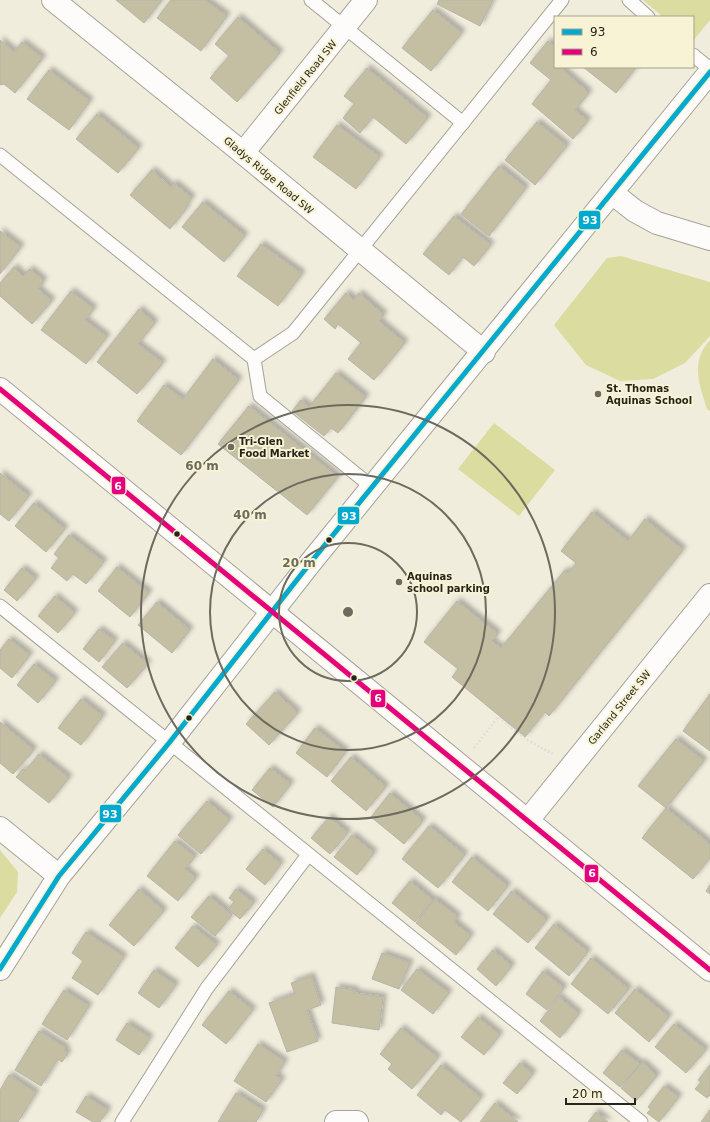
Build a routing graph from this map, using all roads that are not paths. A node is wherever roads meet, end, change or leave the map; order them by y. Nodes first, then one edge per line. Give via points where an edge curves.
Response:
1 (53, 0) edge
2 (312, 0) edge
3 (366, 0) edge
4 (562, 0) edge
5 (629, 0) edge
6 (647, 16) edge
7 (345, 28) junction
8 (694, 56) edge
9 (710, 70) edge
10 (463, 123) junction
11 (243, 153) junction
12 (0, 154) edge
13 (612, 193) junction
14 (710, 240) edge
15 (360, 251) junction
16 (484, 352) junction
17 (254, 359) junction
18 (0, 389) edge
19 (372, 487) junction
20 (710, 595) edge
21 (0, 606) edge
22 (271, 612) junction
23 (169, 743) junction
24 (528, 820) junction
25 (0, 828) edge
26 (308, 855) junction
27 (59, 876) junction
28 (0, 969) edge
29 (710, 970) edge
30 (122, 1122) edge
31 (336, 1122) edge
32 (357, 1122) edge
33 (641, 1122) edge

1 - 11 street, Gladys Ridge Road SW
2 - 7 lane
3 - 7 street, Glenfield Road SW
4 - 10 lane
5 - 6 lane
7 - 10 lane
7 - 11 street, Glenfield Road SW
8 - 9 lane
9 - 13 street
10 - 15 lane
11 - 15 street, Gladys Ridge Road SW
12 - 17 lane
13 - 14 street via 635,211 657,223
13 - 16 street
15 - 16 street, Gladys Ridge Road SW
15 - 17 lane via 293,333
16 - 19 street
17 - 19 lane via 260,396
18 - 22 street
19 - 22 street
20 - 24 street, Garland Street SW
21 - 23 lane
22 - 23 street
22 - 24 street
23 - 26 lane
23 - 27 street
24 - 29 street
25 - 27 street
26 - 30 lane via 207,988
26 - 33 lane
27 - 28 street
31 - 32 street

